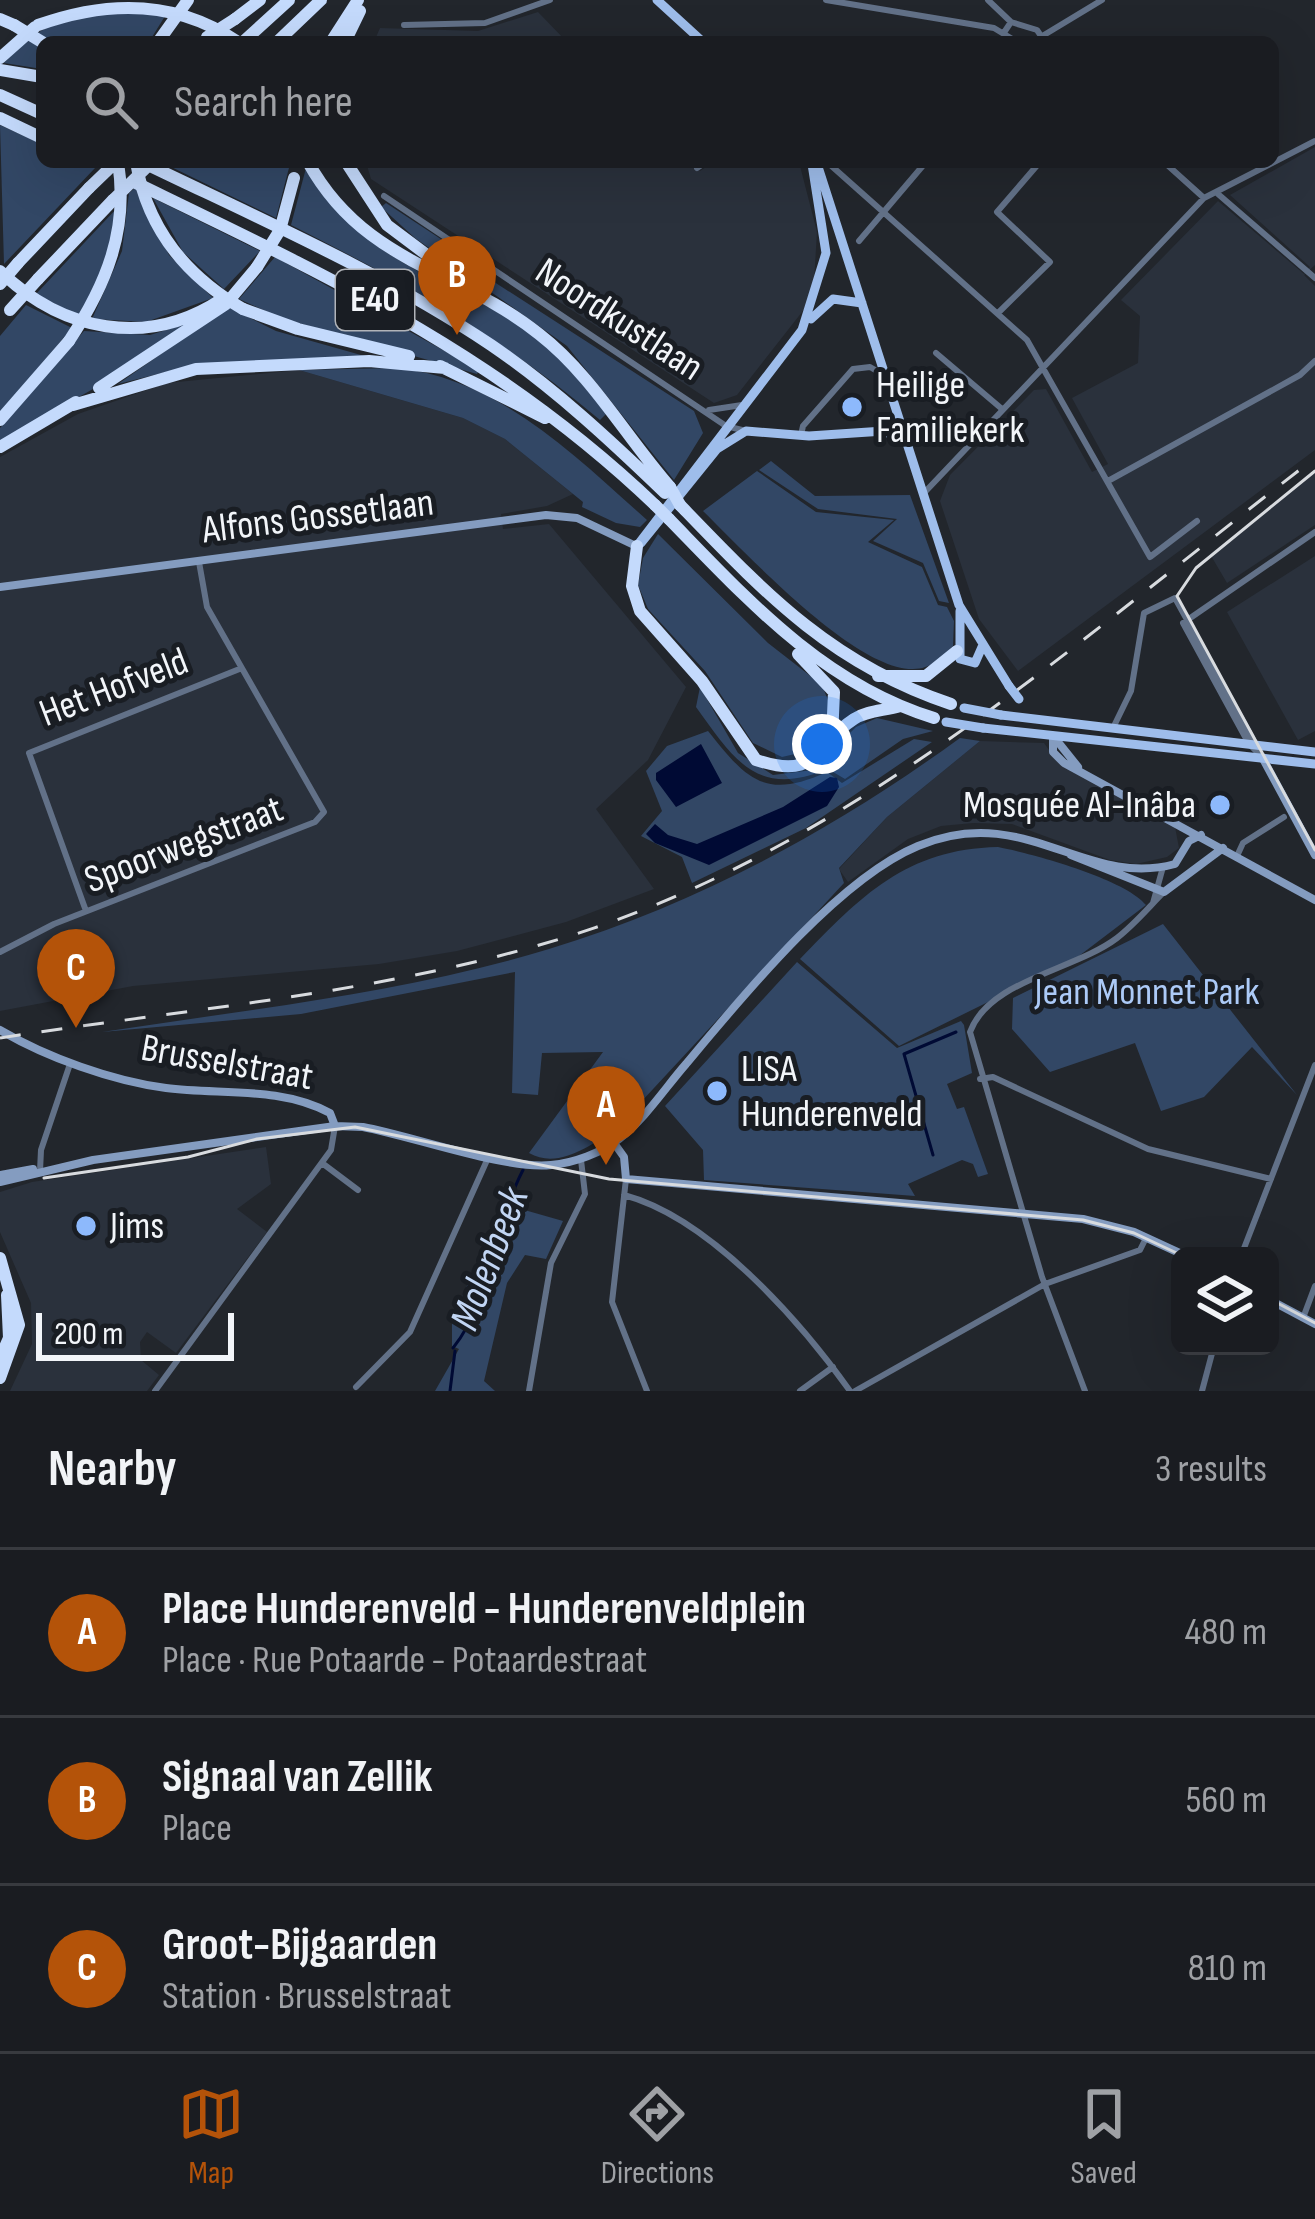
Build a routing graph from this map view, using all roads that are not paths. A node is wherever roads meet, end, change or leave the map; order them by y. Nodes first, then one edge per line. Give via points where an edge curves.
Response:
1 (77, 0) edge
2 (188, 0) edge
3 (260, 0) edge
4 (289, 0) edge
5 (321, 0) edge
6 (347, 0) edge
7 (362, 0) edge
8 (550, 0) edge
9 (657, 0) edge
10 (826, 0) edge
11 (988, 0) edge
12 (1102, 0) edge
13 (7, 22) edge
14 (1011, 22) junction
15 (38, 25) junction
16 (404, 25) dead end
17 (1005, 31) junction
18 (162, 36) edge
19 (207, 36) edge
20 (238, 36) edge
21 (247, 36) edge
22 (284, 36) edge
23 (332, 36) edge
24 (335, 36) edge
25 (347, 36) edge
26 (696, 36) edge
27 (1010, 36) edge
28 (1039, 36) edge
29 (1049, 36) edge
30 (36, 39) edge
31 (3, 54) edge
32 (0, 70) edge
33 (36, 76) edge
34 (0, 95) edge
35 (36, 112) edge
36 (0, 118) edge
37 (36, 135) edge
38 (1315, 141) edge
39 (1279, 161) edge
40 (103, 168) edge
41 (110, 168) edge
42 (117, 168) edge
43 (142, 168) edge
44 (146, 168) edge
45 (152, 168) edge
46 (296, 168) edge
47 (312, 168) edge
48 (349, 168) edge
49 (819, 168) edge
50 (819, 168) edge
51 (826, 168) edge
52 (921, 168) edge
53 (1035, 168) edge
54 (1171, 168) edge
55 (1266, 168) edge
56 (1218, 194) junction
57 (384, 196) dead end
58 (1204, 198) junction
59 (886, 210) junction
60 (859, 241) dead end
61 (257, 267) junction
62 (0, 271) edge
63 (1315, 278) edge
64 (0, 284) edge
65 (862, 303) junction
66 (999, 311) junction
67 (513, 316) junction
68 (0, 323) edge
69 (802, 330) junction
70 (936, 353) dead end
71 (1315, 361) edge
72 (1044, 367) junction
73 (446, 368) junction
74 (885, 375) junction
75 (746, 403) junction
76 (73, 405) junction
77 (704, 409) junction
78 (1002, 409) junction
79 (899, 416) junction
80 (0, 420) edge
81 (564, 424) junction
82 (726, 425) junction
83 (752, 430) junction
84 (884, 431) junction
85 (801, 435) junction
86 (904, 442) junction
87 (0, 447) edge
88 (1108, 481) junction
89 (668, 490) junction
90 (922, 496) junction
91 (1197, 521) dead end
92 (1315, 532) edge
93 (637, 546) junction
94 (199, 562) junction
95 (0, 587) edge
96 (959, 605) junction
97 (1184, 621) junction
98 (784, 633) junction
99 (979, 643) junction
100 (959, 647) junction
101 (242, 668) junction
102 (877, 676) junction
103 (900, 706) junction
104 (957, 706) joint
105 (940, 720) joint
106 (1039, 721) junction
107 (1113, 728) junction
108 (1053, 737) junction
109 (1253, 744) junction
110 (830, 745) junction
111 (1315, 752) edge
112 (1263, 758) junction
113 (1315, 764) edge
114 (1284, 817) dead end
115 (1201, 835) junction
116 (1054, 845) junction
117 (1223, 848) junction
118 (1188, 849) junction
119 (1315, 855) edge
120 (1237, 856) junction
121 (1205, 861) junction
122 (1163, 867) junction
123 (1159, 890) junction
124 (1315, 903) edge
125 (87, 911) junction
126 (0, 952) edge
127 (0, 1030) edge
128 (71, 1060) junction
129 (1315, 1065) edge
130 (980, 1079) junction
131 (335, 1126) junction
132 (614, 1143) junction
133 (489, 1155) junction
134 (581, 1158) junction
135 (322, 1163) junction
136 (40, 1171) junction
137 (0, 1178) edge
138 (626, 1179) junction
139 (1271, 1179) junction
140 (358, 1190) dead end
141 (624, 1195) junction
142 (1022, 1213) junction
143 (1147, 1237) junction
144 (1245, 1247) edge
145 (1171, 1249) edge
146 (0, 1258) edge
147 (0, 1277) edge
148 (1045, 1284) junction
149 (1315, 1286) edge
150 (1279, 1305) edge
151 (1303, 1318) junction
152 (1315, 1324) edge
153 (1212, 1355) edge
154 (0, 1358) edge
155 (833, 1367) junction
156 (0, 1378) edge
157 (356, 1387) dead end
158 (155, 1391) edge
159 (529, 1391) edge
160 (647, 1391) edge
161 (800, 1391) edge
162 (852, 1391) edge
163 (1085, 1391) edge
164 (1202, 1391) edge

1 - 15 highway
2 - 18 highway, bridge
3 - 19 highway, bridge
4 - 21 highway
5 - 22 highway
6 - 23 highway
7 - 24 highway
7 - 25 highway
8 - 16 street via 484,23
9 - 26 main road
10 - 17 street
11 - 14 street
12 - 29 street
13 - 30 highway, bridge
14 - 17 street
14 - 28 street
15 - 20 highway via 84,6 140,0
15 - 31 highway
17 - 27 street
32 - 33 highway
34 - 35 highway
36 - 37 highway
38 - 39 street
40 - 81 highway, E40 via 395,311
41 - 64 highway, bridge
42 - 80 highway, bridge via 121,211 112,260 69,341
43 - 73 highway, bridge via 164,239 206,286 280,324
44 - 68 highway, bridge
45 - 89 highway, E40 via 478,337
46 - 61 highway, bridge via 280,230
47 - 67 highway via 371,238
48 - 67 highway via 365,199 408,244
49 - 65 main road
50 - 69 main road via 826,250
51 - 59 street
52 - 59 street
53 - 66 street via 997,212 1050,262
54 - 58 street
55 - 56 street
56 - 58 street
56 - 63 street
57 - 77 street, Noordkustlaan
58 - 72 street
59 - 60 street
59 - 66 street
61 - 62 highway via 196,313 122,329 53,311
61 - 76 highway via 206,320
65 - 69 main road via 827,301
65 - 74 main road
66 - 72 street
67 - 89 highway via 560,351
69 - 75 main road
70 - 78 street
71 - 88 street
72 - 78 street
72 - 88 street
73 - 76 highway via 369,361 196,368
73 - 81 highway
74 - 79 main road
74 - 85 street via 853,369
75 - 77 street
75 - 82 main road
75 - 83 main road
76 - 87 highway
77 - 82 street, Noordkustlaan
78 - 90 street
79 - 84 main road
79 - 86 main road
81 - 98 highway, E40, bridge
82 - 83 street, Noordkustlaan
82 - 93 main road
83 - 85 main road
83 - 93 main road via 717,449
84 - 85 main road
84 - 86 main road
86 - 90 main road
88 - 91 street via 1150,556
89 - 102 highway, E40, bridge via 797,622
90 - 96 main road
92 - 97 street
93 - 94 street, Alfons Gossetlaan via 559,514
93 - 110 highway via 635,602 702,681 743,748 788,768
94 - 95 street, Alfons Gossetlaan
94 - 101 street, Spoorwegstraat via 207,607
96 - 99 main road
96 - 100 main road
97 - 107 street via 1175,598 1144,613 1131,691
97 - 109 street
98 - 103 highway, E40
98 - 110 highway via 834,692
99 - 100 main road
99 - 100 main road via 981,657 971,664
99 - 106 main road, bridge
100 - 102 highway via 926,676
101 - 125 street, Het Hofveld via 29,753
101 - 125 street, Spoorwegstraat via 324,807 321,817
102 - 104 highway, E40
103 - 105 highway, E40
103 - 110 highway via 860,716
104 - 106 main road, E40, bridge
105 - 108 main road, E40, bridge
106 - 107 main road
106 - 108 main road
107 - 109 main road
108 - 112 main road
108 - 115 street via 1058,758
109 - 111 main road
109 - 112 street
112 - 113 main road
112 - 119 street
114 - 120 street via 1243,843
115 - 117 street
115 - 118 street
116 - 122 street via 1121,868
116 - 123 street
116 - 132 street via 974,831 893,858 746,993
117 - 120 street
117 - 121 street
118 - 121 street
118 - 122 street
120 - 124 street
121 - 123 street
122 - 123 street
123 - 130 street via 1117,938 997,999 970,1032
125 - 126 street, Spoorwegstraat
127 - 128 street, Brusselstraat
128 - 131 street, Brusselstraat via 160,1088 290,1099 330,1113
128 - 136 street
129 - 139 street
130 - 139 street via 993,1077 1148,1149
130 - 142 street
131 - 133 street, Brusselstraat
131 - 135 street
131 - 136 street
132 - 134 street
132 - 138 street
133 - 134 street, Brusselstraat via 544,1166
133 - 157 street via 410,1332
134 - 159 street via 585,1187 551,1263
135 - 140 street
135 - 158 street
136 - 137 street
138 - 141 street
138 - 142 street
139 - 144 street
141 - 155 street via 743,1269
141 - 160 street via 612,1302
142 - 143 street
142 - 148 street
143 - 145 street
143 - 148 street via 1140,1250
146 - 156 highway via 19,1324
147 - 154 highway via 10,1324
148 - 162 street
148 - 163 street
149 - 151 street
150 - 151 street
151 - 152 street
153 - 164 street
155 - 161 street
155 - 162 street

